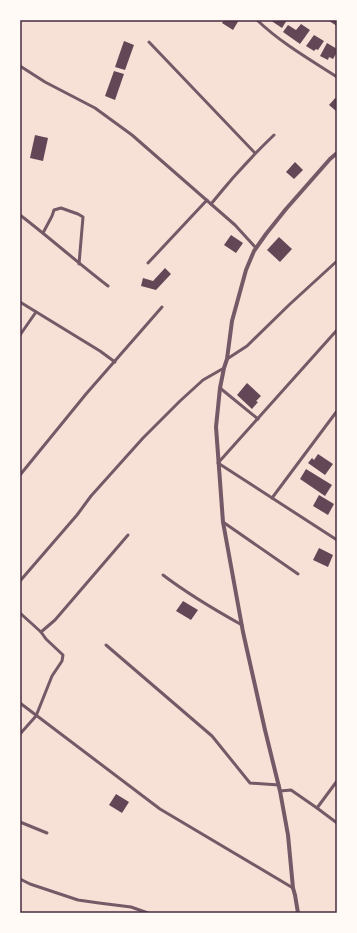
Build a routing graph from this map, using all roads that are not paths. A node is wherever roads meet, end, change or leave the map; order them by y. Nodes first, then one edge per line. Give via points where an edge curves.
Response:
1 (257, 20) edge
2 (148, 42) dead end
3 (20, 66) edge
4 (337, 77) edge
5 (274, 135) dead end
6 (255, 153) junction
7 (337, 153) edge
8 (207, 200) junction
9 (211, 204) junction
10 (20, 215) edge
11 (43, 233) junction
12 (256, 248) junction
13 (337, 261) edge
14 (148, 263) dead end
15 (79, 264) junction
16 (108, 286) dead end
17 (20, 302) edge
18 (162, 307) dead end
19 (36, 312) junction
20 (337, 330) edge
21 (20, 335) edge
22 (227, 359) junction
23 (115, 362) junction
24 (224, 368) junction
25 (220, 388) junction
26 (337, 411) edge
27 (258, 419) junction
28 (218, 464) junction
29 (20, 475) edge
30 (272, 498) junction
31 (223, 522) junction
32 (128, 534) dead end
33 (337, 540) edge
34 (298, 574) dead end
35 (163, 575) dead end
36 (20, 582) edge
37 (20, 612) edge
38 (242, 625) junction
39 (41, 632) junction
40 (106, 646) dead end
41 (20, 703) edge
42 (36, 716) junction
43 (20, 734) edge
44 (337, 782) edge
45 (279, 785) junction
46 (280, 791) junction
47 (317, 808) junction
48 (20, 822) edge
49 (337, 823) edge
50 (47, 833) dead end
51 (20, 879) edge
52 (293, 888) junction
53 (148, 913) edge
54 (298, 913) edge

1 - 4 street via 286,45
2 - 6 street
3 - 8 street via 95,108 132,135
5 - 6 street
6 - 9 street
7 - 12 street via 286,209
8 - 9 street
8 - 14 street
9 - 12 street via 235,224
10 - 11 street
11 - 15 street
11 - 15 street via 54,210 61,208 83,217
12 - 22 street via 246,270 232,322
13 - 22 street via 247,346
15 - 16 street
17 - 19 street
18 - 23 street
19 - 21 street
19 - 23 street
20 - 27 street
22 - 24 street
23 - 29 street
24 - 25 street
24 - 36 street via 203,380 143,438
25 - 27 street
25 - 28 street via 216,427
26 - 30 street
27 - 28 street
28 - 30 street
28 - 31 street
30 - 33 street
31 - 34 street
31 - 38 street
32 - 39 street via 55,620
35 - 38 street via 205,604
37 - 39 street
38 - 45 street
39 - 42 street via 63,656
40 - 45 street via 212,736 250,783
41 - 42 street
42 - 43 street
42 - 52 street via 160,809
44 - 47 street
45 - 46 street
46 - 47 street via 291,790
46 - 52 street
47 - 49 street
48 - 50 street
51 - 53 street via 78,900 131,907
52 - 54 street

